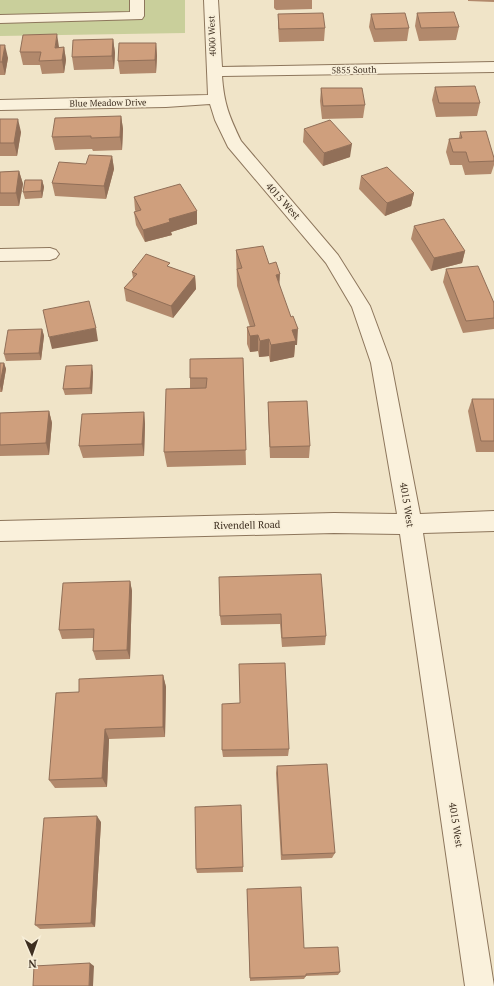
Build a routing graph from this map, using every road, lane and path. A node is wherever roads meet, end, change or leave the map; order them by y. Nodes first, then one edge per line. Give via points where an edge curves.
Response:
1 (137, 0) edge
2 (211, 0) edge
3 (0, 19) edge
4 (494, 67) edge
5 (214, 72) junction
6 (216, 98) junction
7 (0, 105) edge
8 (50, 254) dead end
9 (0, 256) edge
10 (494, 521) edge
11 (410, 524) junction
12 (0, 530) edge
13 (480, 986) edge

1 - 3 street via 137,16
2 - 5 street, 4000 West
4 - 5 street, 5855 South
5 - 6 street, 4015 West
6 - 7 street, Blue Meadow Drive via 166,102
6 - 11 street, 4015 West via 234,143 332,259 362,306 381,363
8 - 9 street
10 - 11 street, Rivendell Road
11 - 12 street, Rivendell Road via 334,523
11 - 13 street, 4015 West

